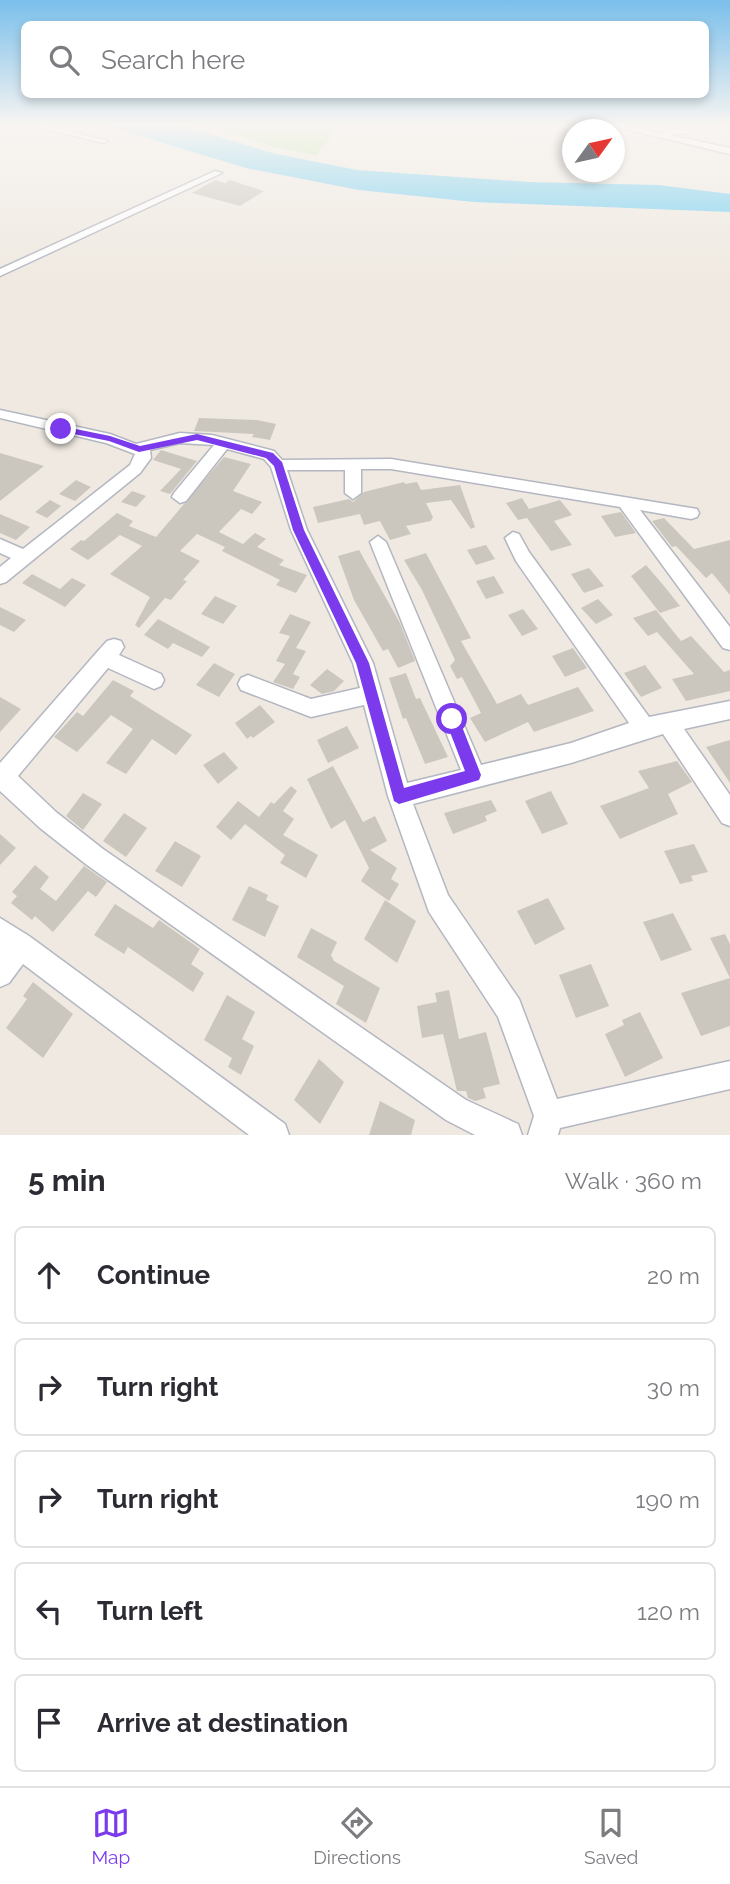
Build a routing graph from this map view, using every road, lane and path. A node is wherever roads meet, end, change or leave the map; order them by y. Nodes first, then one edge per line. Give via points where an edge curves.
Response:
1 (207, 178) edge
2 (0, 272) edge
3 (2, 418) edge
4 (224, 443) junction
5 (143, 449) junction
6 (353, 464) junction
7 (278, 465) junction
8 (353, 493) dead end
9 (180, 497) dead end
10 (624, 500) junction
11 (691, 513) dead end
12 (513, 538) dead end
13 (378, 542) dead end
14 (0, 545) edge
15 (24, 557) junction
16 (0, 577) edge
17 (730, 642) edge
18 (154, 680) dead end
19 (248, 684) dead end
20 (372, 694) junction
21 (730, 710) edge
22 (667, 722) junction
23 (644, 728) junction
24 (474, 775) junction
25 (2, 778) edge
26 (399, 796) junction
27 (730, 815) edge
28 (10, 938) edge
29 (0, 974) edge
30 (730, 1075) edge
31 (546, 1126) edge
32 (274, 1135) edge
33 (507, 1135) edge

1 - 2 street
3 - 5 street
4 - 5 street via 180,438
4 - 7 street via 269,456
4 - 9 street
5 - 15 street via 135,469
6 - 7 street
6 - 8 street
6 - 10 street via 391,464
7 - 20 street via 299,530 363,663
10 - 11 street
10 - 17 street
12 - 23 street
13 - 24 street
14 - 15 street
15 - 16 street
18 - 25 street via 110,652
19 - 20 street via 311,708
20 - 26 street
21 - 22 street
22 - 23 street
22 - 27 street
23 - 24 street via 571,753
24 - 26 street
25 - 33 street via 95,857 456,1110
26 - 31 street via 438,903 509,1009
28 - 29 street
28 - 32 street
30 - 31 street

